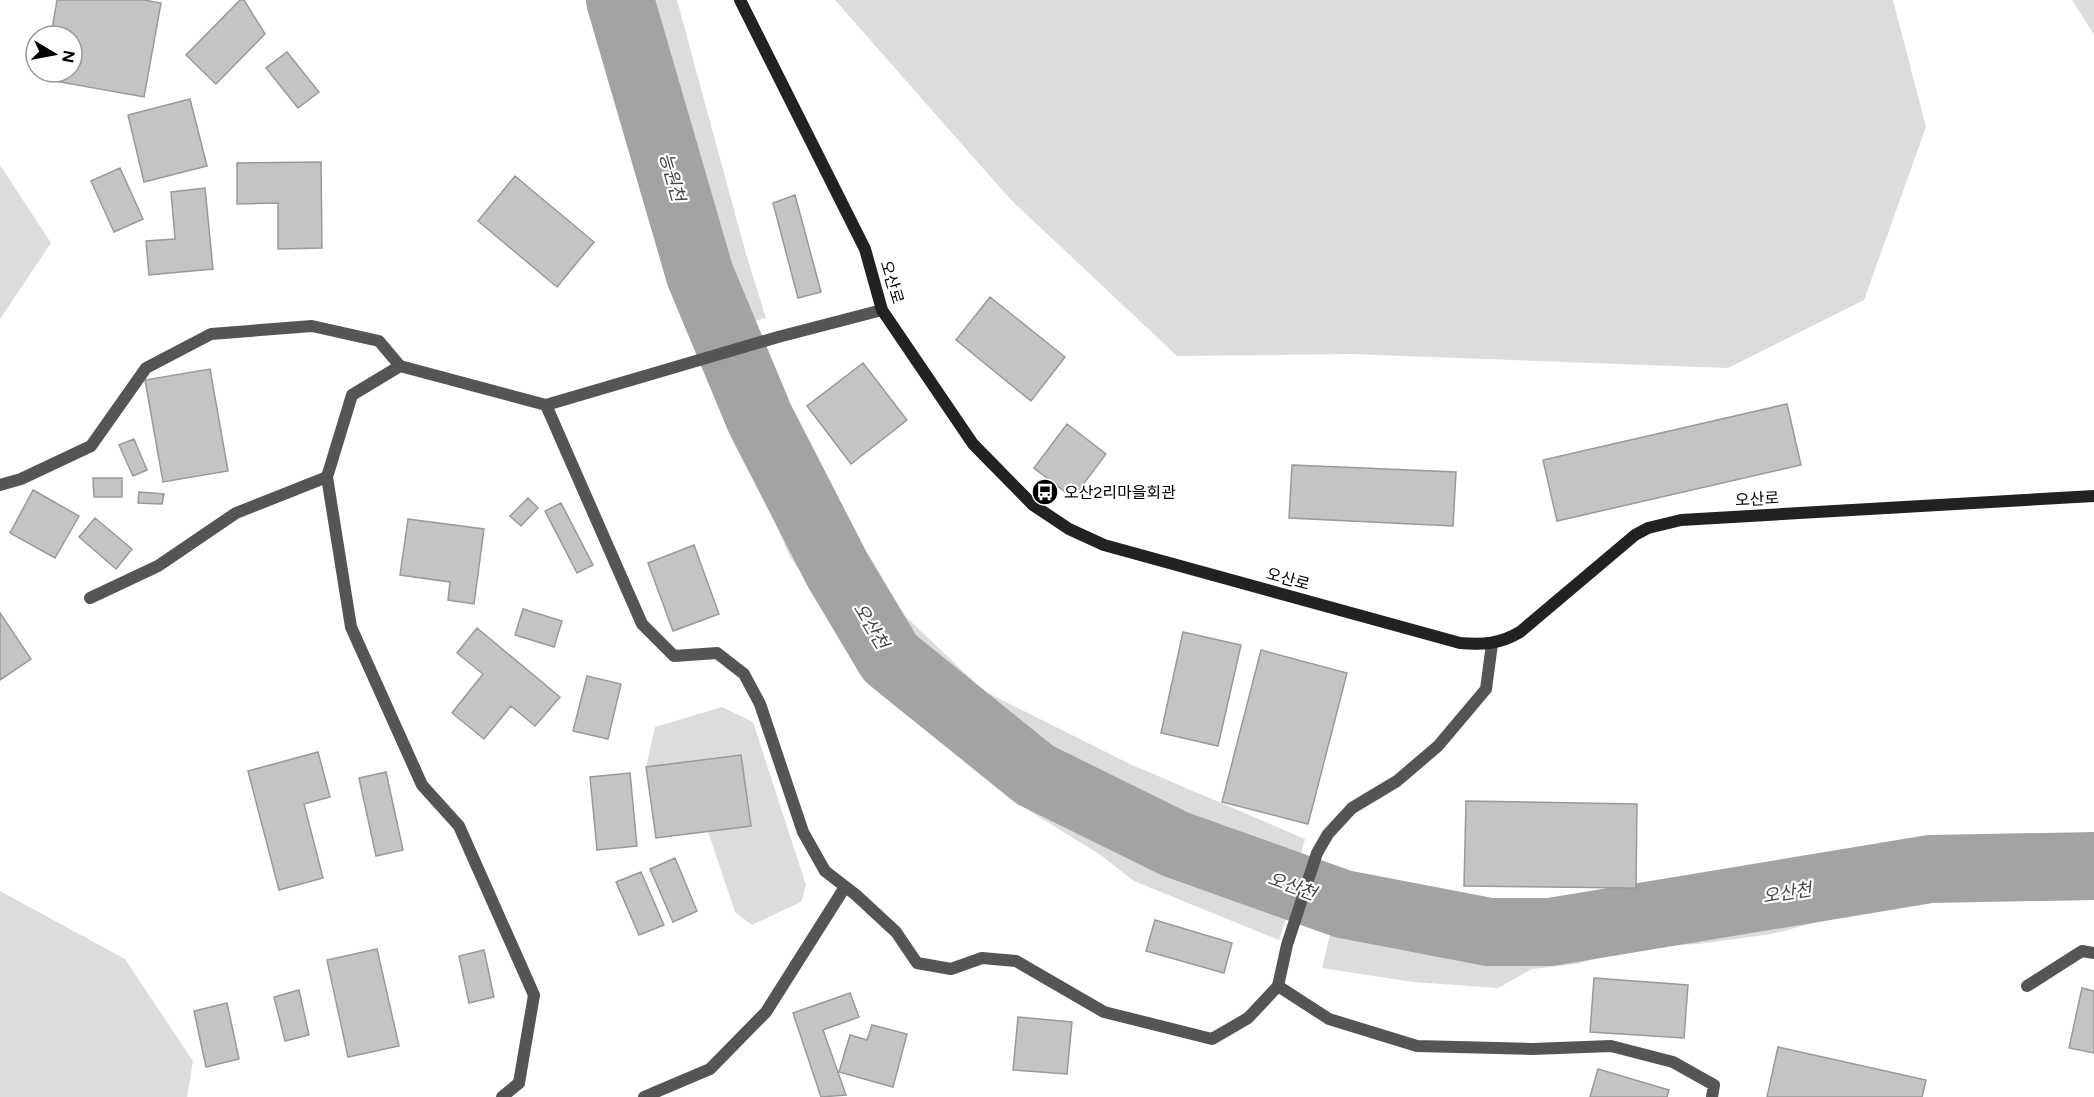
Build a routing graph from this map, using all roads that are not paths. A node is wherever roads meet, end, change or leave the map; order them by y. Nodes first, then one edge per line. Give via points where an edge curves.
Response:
1 (740, 0) edge
2 (882, 310) junction
3 (400, 366) junction
4 (546, 405) junction
5 (327, 477) junction
6 (0, 484) edge
7 (2094, 496) edge
8 (90, 598) dead end
9 (1492, 644) junction
10 (845, 887) junction
11 (2094, 952) edge
12 (1278, 986) junction
13 (2027, 986) dead end
14 (502, 1097) edge
15 (644, 1097) edge
16 (1712, 1097) edge

1 - 2 street, 오산로 via 865,249
2 - 4 street
2 - 9 street, 오산로 via 973,444 1033,505 1069,529 1104,545 1460,643
3 - 4 street
3 - 5 street via 352,395
3 - 6 street via 378,341 312,326 211,334 146,369 91,446 21,480
4 - 10 street via 642,624 674,656 717,653 744,674 760,704 802,832 825,871
5 - 8 street via 236,513 158,566
5 - 14 street via 351,627 422,785 459,826 534,995 519,1083
7 - 9 street, 오산로 via 1664,523 1628,540 1520,632
9 - 12 street via 1486,689 1438,746 1397,781 1352,808 1328,834 1317,853
10 - 12 street via 896,932 917,963 951,969 982,958 1016,961 1104,1012 1212,1039 1248,1018
10 - 15 street via 766,1012 710,1068
11 - 13 street via 2082,951
12 - 16 street via 1329,1018 1417,1046 1611,1046 1673,1062 1714,1085

